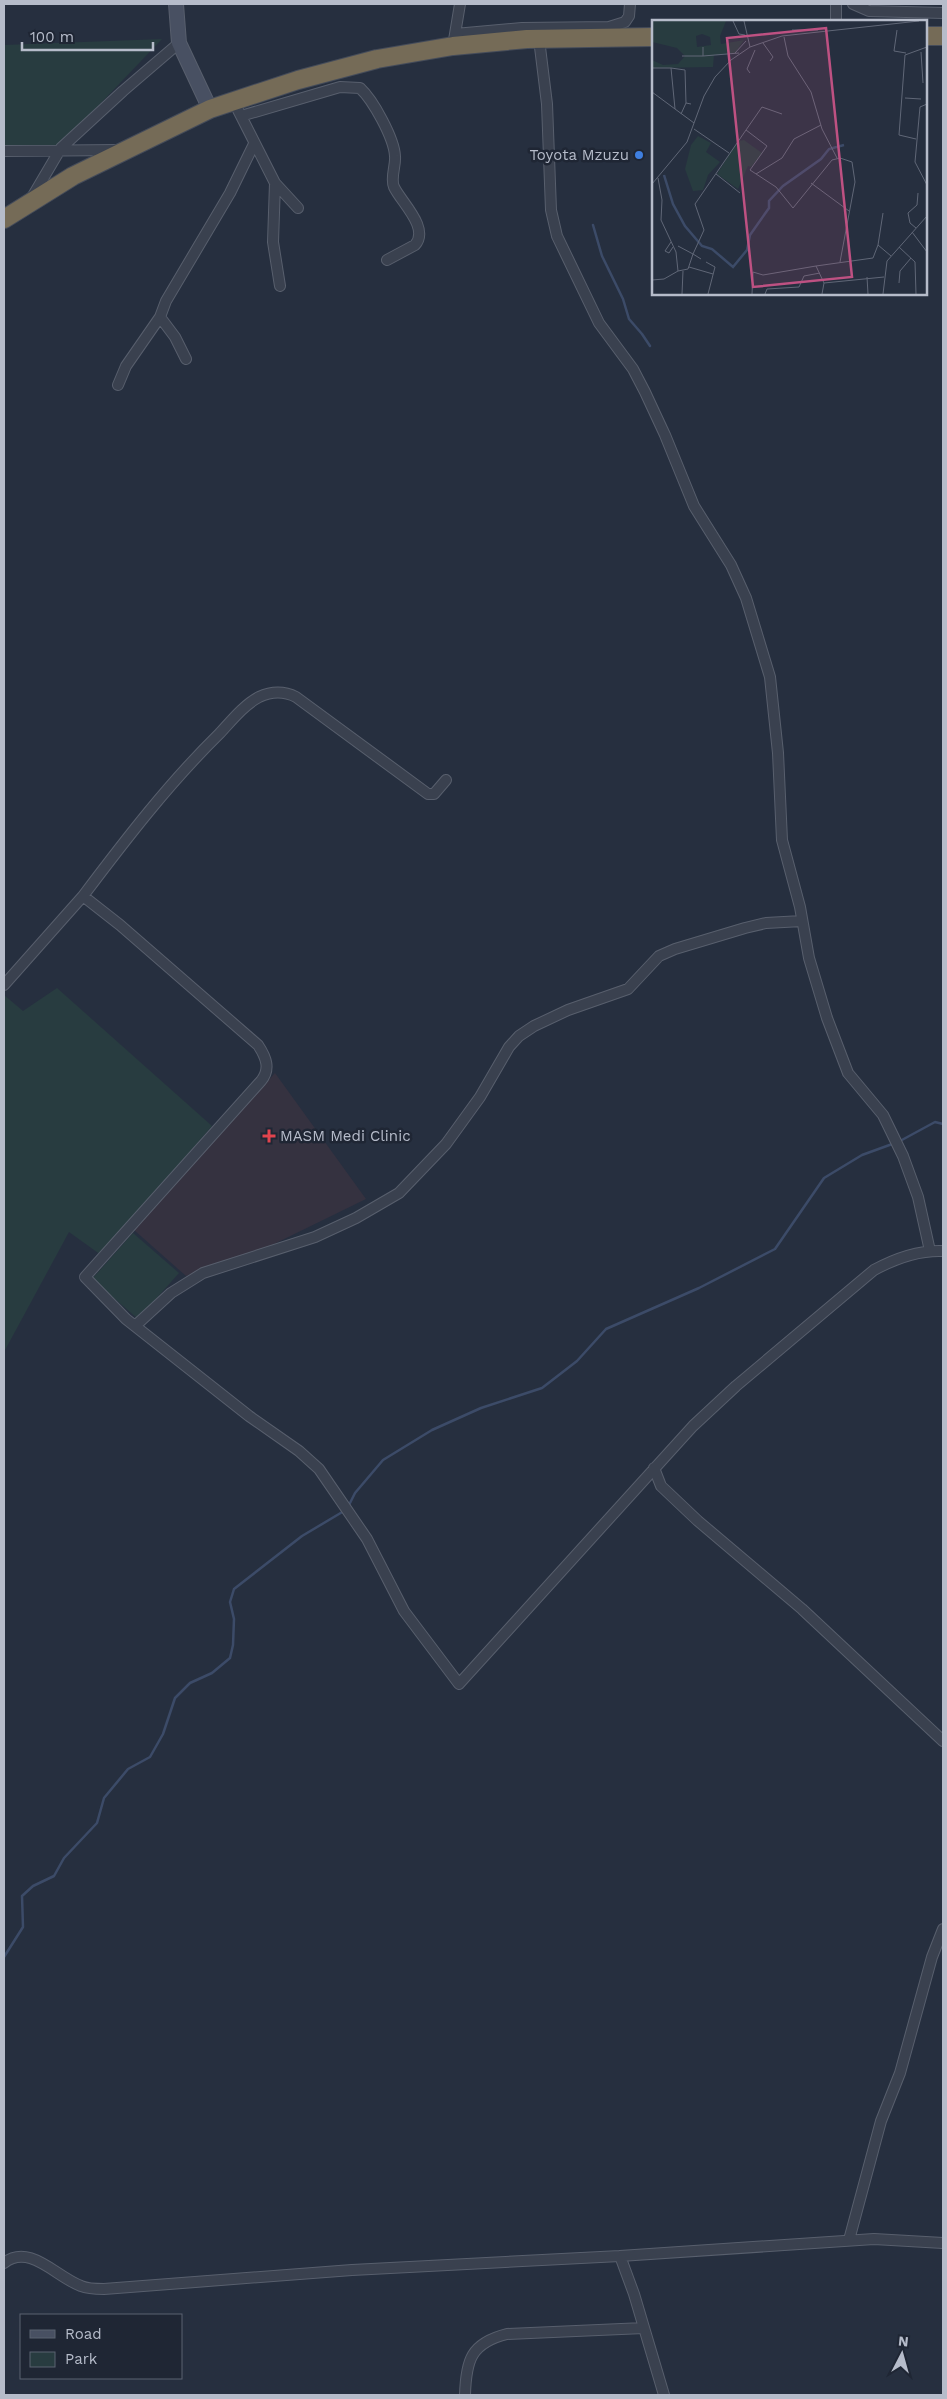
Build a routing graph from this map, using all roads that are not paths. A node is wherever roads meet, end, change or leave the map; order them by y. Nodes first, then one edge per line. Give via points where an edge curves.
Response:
1 (176, 4) edge
2 (460, 4) edge
3 (630, 4) edge
4 (836, 4) edge
5 (853, 4) edge
6 (943, 13) edge
7 (836, 20) edge
8 (927, 36) edge
9 (943, 36) edge
10 (652, 37) edge
11 (539, 39) junction
12 (454, 40) junction
13 (179, 43) junction
14 (237, 108) junction
15 (210, 109) junction
16 (254, 144) junction
17 (60, 150) junction
18 (129, 150) junction
19 (4, 151) edge
20 (275, 183) junction
21 (29, 203) junction
22 (298, 208) dead end
23 (4, 219) edge
24 (387, 260) dead end
25 (280, 286) dead end
26 (160, 317) junction
27 (186, 359) dead end
28 (118, 385) dead end
29 (446, 780) dead end
30 (82, 896) junction
31 (802, 921) junction
32 (4, 985) edge
33 (930, 1251) junction
34 (943, 1251) edge
35 (135, 1326) junction
36 (654, 1468) junction
37 (943, 1740) edge
38 (943, 1929) edge
39 (849, 2240) junction
40 (943, 2243) edge
41 (620, 2256) junction
42 (4, 2263) edge
43 (644, 2328) junction
44 (465, 2395) edge
45 (664, 2395) edge

1 - 13 street
2 - 12 street
3 - 12 street via 625,22 609,27 522,28
4 - 7 street
5 - 6 street via 869,11
8 - 9 highway
10 - 11 highway
11 - 12 highway
11 - 31 street via 547,104 550,210 557,236 599,323 645,392 694,506 742,587 761,643 770,677 778,752 782,840
12 - 14 highway via 298,80
13 - 15 street
13 - 17 street
14 - 15 highway
14 - 16 street
14 - 24 street via 340,87 360,88 367,94 393,143 393,184 419,231 414,245
15 - 18 highway
16 - 20 street
16 - 26 street
17 - 18 street
17 - 19 street
17 - 21 street
18 - 21 highway via 73,176
20 - 22 street
20 - 25 street via 273,242
21 - 23 highway
26 - 27 street
26 - 28 street via 126,366
29 - 30 street via 434,794 428,794 296,697 283,692 266,694 250,703 196,757 138,823
30 - 32 street
30 - 35 street via 258,1045 267,1064 261,1082 85,1277
31 - 33 street via 809,958 840,1055 848,1073 883,1115 893,1133 910,1173
31 - 35 street via 745,928 675,949 659,956 628,989 534,1026 509,1047 480,1097 446,1144 399,1193 315,1237 203,1273 171,1294
33 - 34 street
33 - 36 street via 902,1257 874,1270 720,1400
35 - 36 street via 319,1469 367,1539 404,1611 459,1684
36 - 37 street via 661,1486 698,1521 802,1609
38 - 39 street via 932,1957 900,2073 881,2122
39 - 40 street
39 - 41 street
41 - 42 street via 352,2270 104,2289 81,2287 27,2256 11,2257
41 - 43 street
43 - 44 street via 507,2334 491,2338 471,2356 466,2370
43 - 45 street

